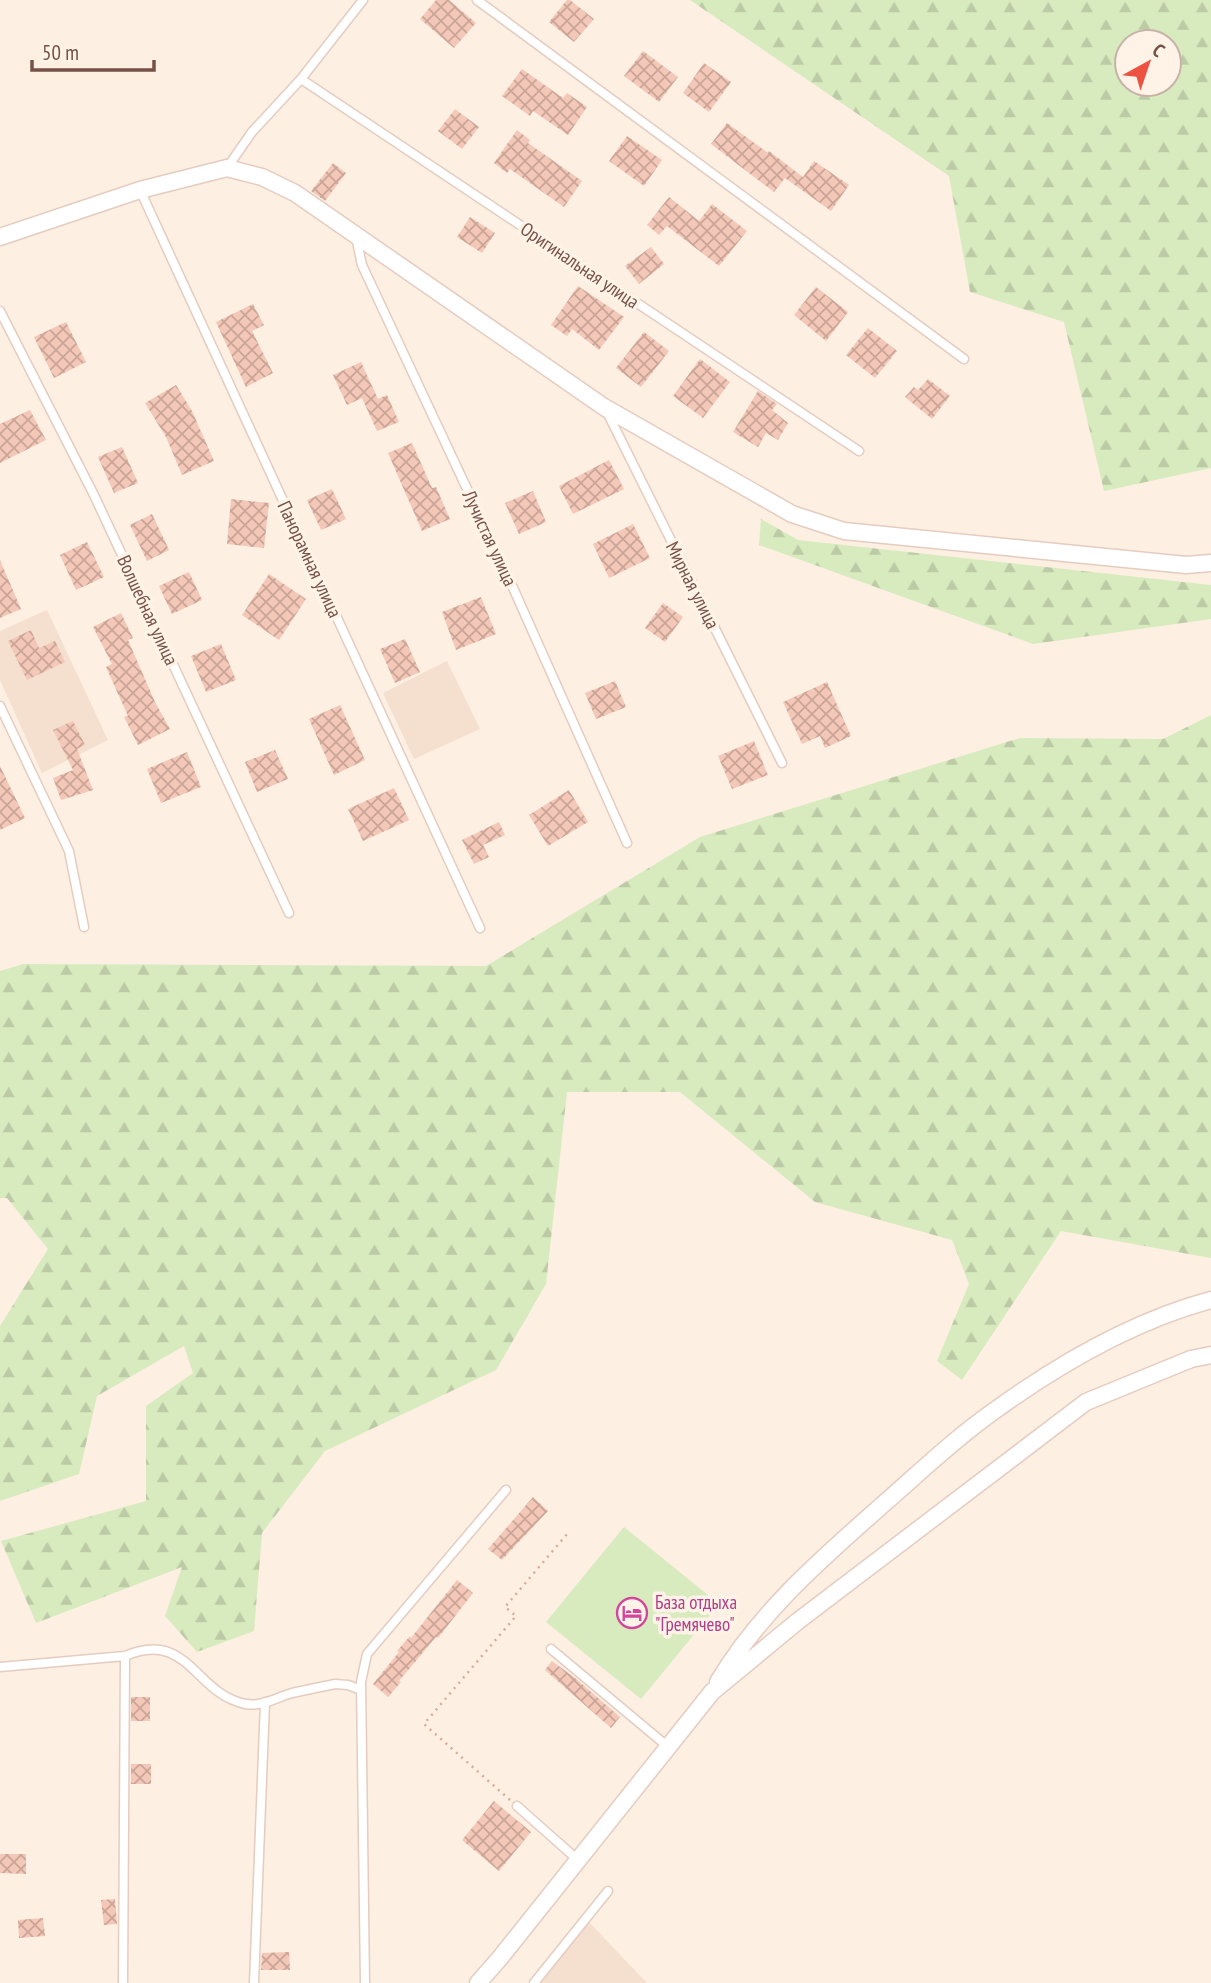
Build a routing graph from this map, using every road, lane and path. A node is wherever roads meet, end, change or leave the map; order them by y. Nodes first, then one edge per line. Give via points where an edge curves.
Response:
1 (363, 0) edge
2 (477, 0) edge
3 (301, 79) junction
4 (227, 168) junction
5 (139, 190) junction
6 (356, 234) junction
7 (0, 237) edge
8 (0, 311) edge
9 (964, 359) dead end
10 (604, 407) junction
11 (859, 451) dead end
12 (1211, 564) edge
13 (0, 706) edge
14 (782, 764) dead end
15 (627, 843) dead end
16 (289, 913) dead end
17 (84, 927) dead end
18 (480, 928) dead end
19 (1211, 1300) edge
20 (1211, 1355) edge
21 (506, 1490) dead end
22 (568, 1533) dead end
23 (551, 1649) dead end
24 (125, 1656) junction
25 (0, 1667) edge
26 (361, 1690) junction
27 (712, 1692) junction
28 (265, 1702) junction
29 (667, 1746) junction
30 (517, 1806) joint
31 (578, 1860) junction
32 (608, 1891) dead end
33 (123, 1983) edge
34 (254, 1983) edge
35 (365, 1983) edge
36 (478, 1983) edge
37 (534, 1983) edge

1 - 3 lane
2 - 9 lane
3 - 4 lane via 252,132
3 - 11 lane, Оригинальная улица
4 - 5 street
4 - 6 street via 262,177 295,193
5 - 7 street
5 - 18 lane, Панорамная улица
6 - 10 street
6 - 15 lane, Лучистая улица via 362,265
8 - 16 lane, Волшебная улица via 94,495
10 - 12 street via 792,514 845,531
10 - 14 lane, Мирная улица
13 - 17 lane via 69,851
19 - 27 street via 1180,1308 1059,1367 992,1412 810,1569 735,1653
20 - 27 street via 1086,1402 798,1620
21 - 26 lane via 367,1654
22 - 30 path via 505,1607 516,1616 424,1724
23 - 29 lane
24 - 25 lane
24 - 28 lane via 142,1648 161,1649 180,1657 232,1699 248,1705
24 - 33 lane
26 - 28 lane via 335,1685
26 - 35 lane
27 - 29 street
28 - 34 lane
29 - 31 street
30 - 31 lane
31 - 36 street
32 - 37 lane

